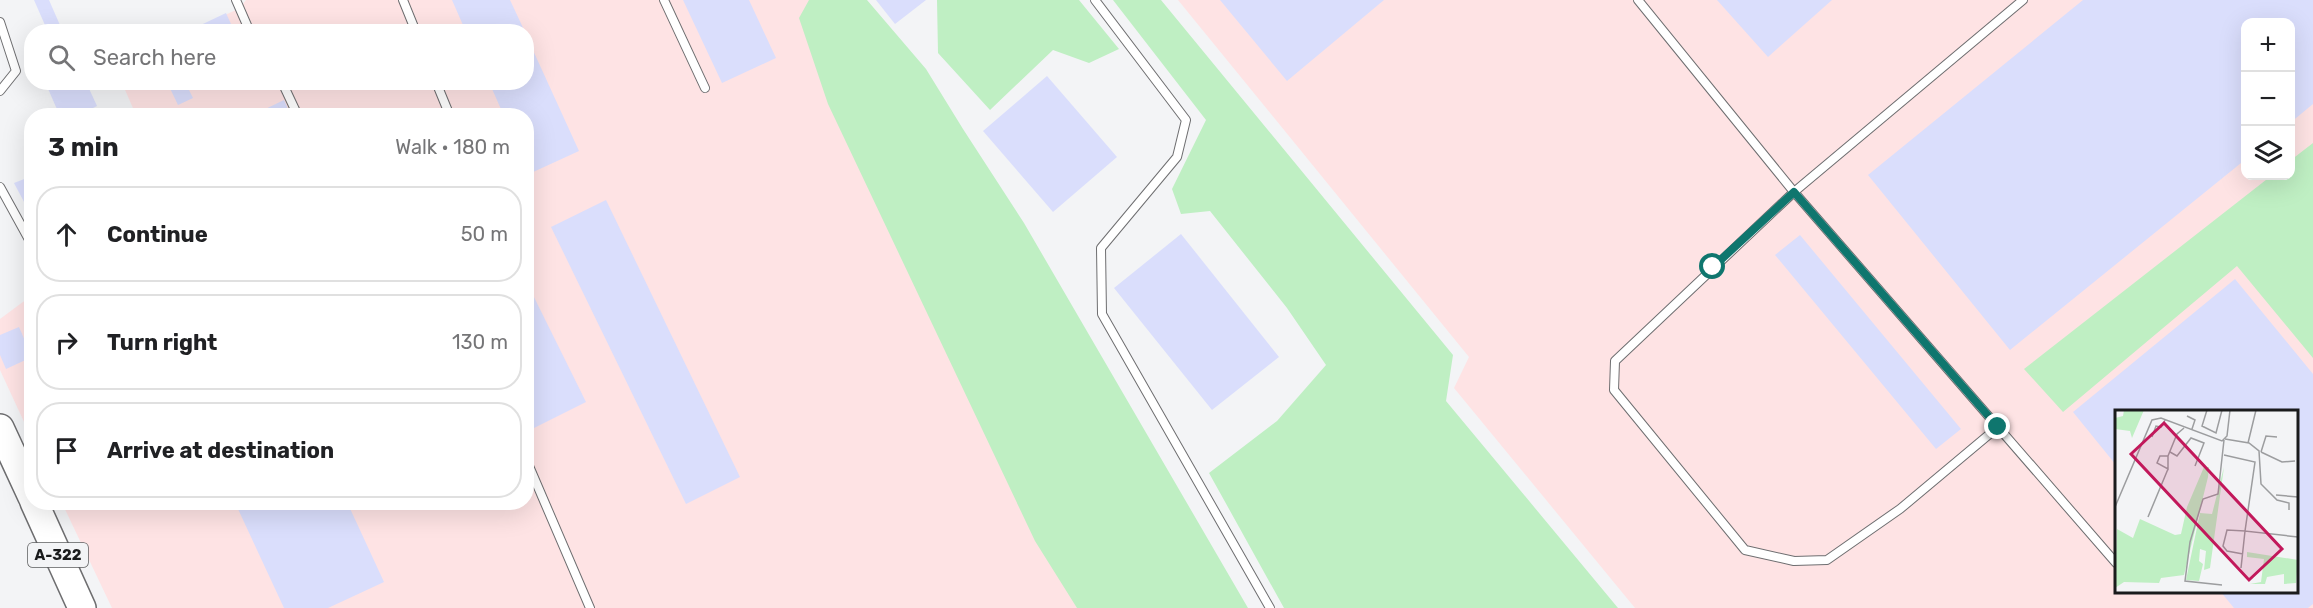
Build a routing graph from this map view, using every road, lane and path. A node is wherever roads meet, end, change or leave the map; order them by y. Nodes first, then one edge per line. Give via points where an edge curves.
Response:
1 (236, 0) edge
2 (403, 0) edge
3 (664, 0) edge
4 (1095, 0) edge
5 (1638, 0) edge
6 (2023, 0) edge
7 (0, 22) edge
8 (246, 24) edge
9 (413, 24) edge
10 (705, 88) dead end
11 (286, 90) edge
12 (439, 90) edge
13 (0, 91) edge
14 (294, 108) edge
15 (447, 108) edge
16 (0, 187) edge
17 (1794, 192) junction
18 (24, 230) edge
19 (1998, 427) junction
20 (0, 428) edge
21 (534, 478) edge
22 (24, 480) edge
23 (38, 510) edge
24 (2115, 562) edge
25 (82, 608) edge
26 (590, 608) edge
27 (1270, 608) edge

1 - 8 lane
2 - 9 lane
3 - 10 lane
4 - 27 lane via 1186,120 1177,157 1101,248 1102,314
5 - 17 lane
6 - 17 lane
7 - 13 lane via 16,71
11 - 14 lane
12 - 15 lane
16 - 18 lane
17 - 19 lane
17 - 19 lane via 1615,361 1614,390 1746,550 1794,561 1827,560 1900,509
19 - 24 lane
20 - 22 highway
21 - 26 lane
23 - 25 highway, А-322

